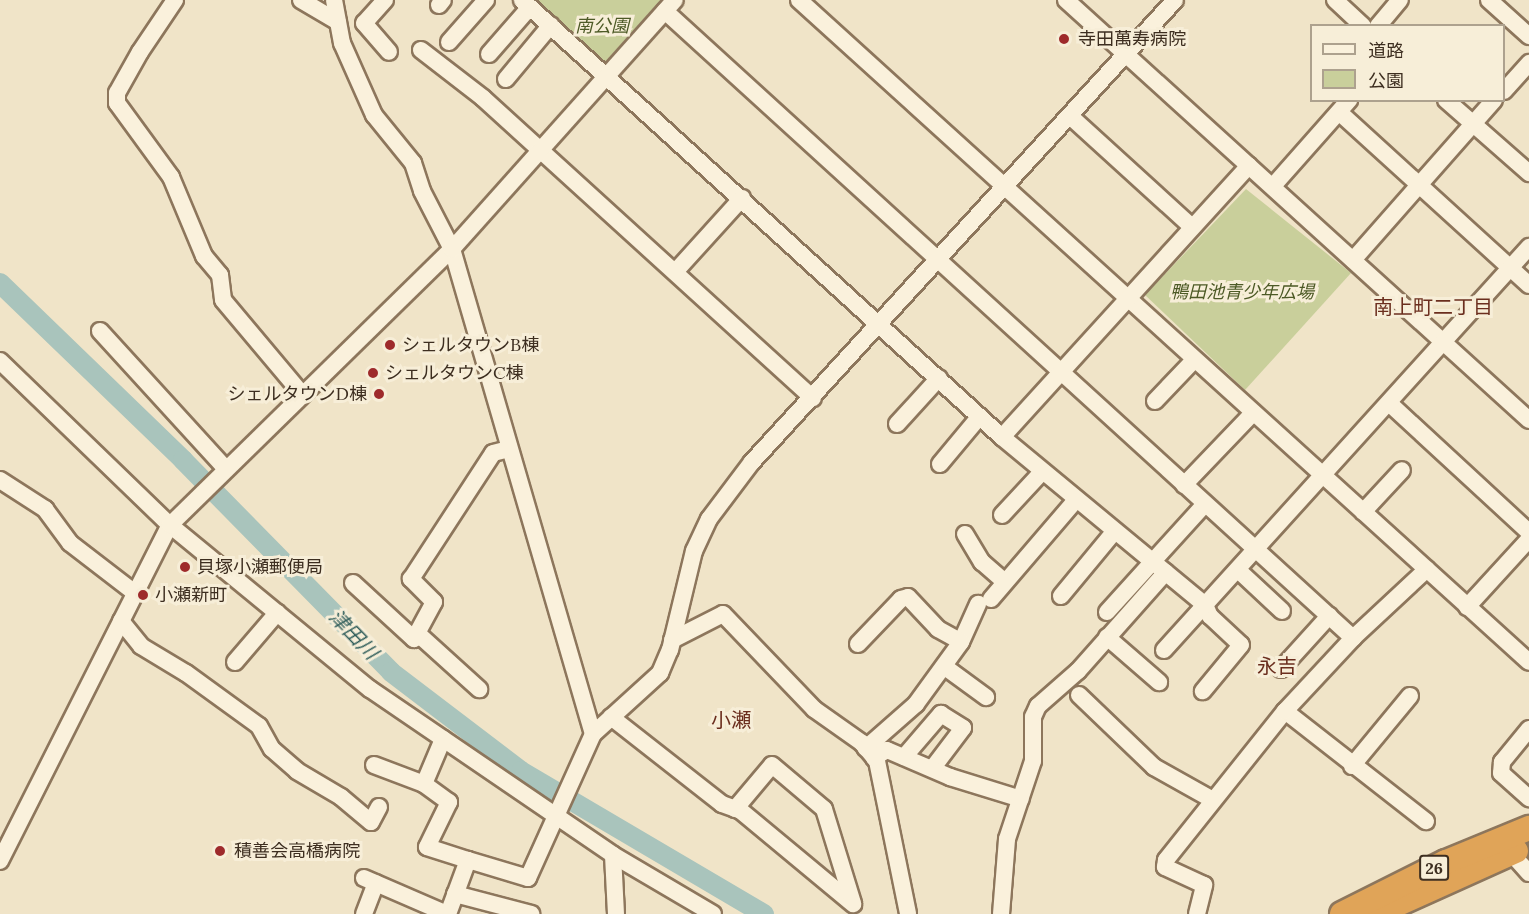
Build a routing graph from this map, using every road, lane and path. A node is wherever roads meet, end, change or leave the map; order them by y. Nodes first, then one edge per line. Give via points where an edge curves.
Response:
1 (175, 0) edge
2 (301, 0) edge
3 (334, 0) edge
4 (385, 0) edge
5 (486, 0) edge
6 (798, 0) edge
7 (1066, 0) edge
8 (1175, 0) edge
9 (1335, 0) edge
10 (1400, 0) edge
11 (1489, 0) edge
12 (526, 4) edge
13 (670, 6) edge
14 (338, 22) junction
15 (1361, 24) edge
16 (1380, 24) edge
17 (551, 26) junction
18 (1529, 36) edge
19 (449, 42) dead end
20 (421, 50) dead end
21 (389, 52) dead end
22 (489, 54) dead end
23 (1127, 56) junction
24 (1529, 63) edge
25 (607, 76) junction
26 (506, 79) dead end
27 (1505, 89) edge
28 (1448, 102) edge
29 (1492, 102) edge
30 (1344, 106) edge
31 (1070, 116) junction
32 (1472, 124) junction
33 (541, 151) junction
34 (1248, 166) junction
35 (1529, 173) edge
36 (1419, 185) junction
37 (1273, 186) junction
38 (1004, 187) junction
39 (742, 198) junction
40 (1191, 226) junction
41 (1529, 247) edge
42 (452, 249) junction
43 (937, 260) junction
44 (1353, 260) junction
45 (1510, 267) junction
46 (675, 272) junction
47 (1529, 285) edge
48 (1128, 301) junction
49 (880, 322) junction
50 (100, 331) dead end
51 (1443, 341) junction
52 (1194, 360) junction
53 (0, 361) edge
54 (1061, 372) junction
55 (939, 378) junction
56 (302, 393) junction
57 (813, 398) junction
58 (1155, 401) dead end
59 (1389, 403) junction
60 (1252, 413) junction
61 (980, 416) junction
62 (1529, 420) edge
63 (897, 424) dead end
64 (1002, 437) junction
65 (509, 449) junction
66 (940, 464) dead end
67 (226, 469) junction
68 (1402, 470) dead end
69 (1042, 472) junction
70 (1323, 475) junction
71 (0, 480) edge
72 (1184, 485) junction
73 (1075, 501) junction
74 (1205, 504) junction
75 (1363, 512) junction
76 (1002, 515) dead end
77 (170, 525) junction
78 (1114, 532) junction
79 (1529, 532) edge
80 (965, 534) dead end
81 (1529, 539) edge
82 (1255, 551) junction
83 (1151, 561) junction
84 (1427, 569) junction
85 (1238, 570) junction
86 (1166, 572) junction
87 (1005, 582) junction
88 (353, 583) dead end
89 (135, 593) junction
90 (1061, 596) dead end
91 (1205, 605) junction
92 (1467, 607) junction
93 (1282, 611) dead end
94 (1107, 612) dead end
95 (277, 613) junction
96 (1329, 616) junction
97 (121, 621) junction
98 (1107, 637) junction
99 (1353, 638) junction
100 (413, 640) junction
101 (672, 640) junction
102 (961, 642) junction
103 (858, 644) dead end
104 (1164, 650) dead end
105 (235, 662) dead end
106 (1529, 662) edge
107 (945, 667) junction
108 (1281, 669) dead end
109 (1160, 682) dead end
110 (478, 689) dead end
111 (1203, 691) dead end
112 (1079, 695) dead end
113 (1410, 696) dead end
114 (986, 697) dead end
115 (1285, 711) junction
116 (611, 717) junction
117 (1529, 729) edge
118 (593, 734) junction
119 (443, 739) junction
120 (870, 753) junction
121 (904, 758) junction
122 (374, 765) dead end
123 (1352, 766) junction
124 (932, 769) junction
125 (424, 784) junction
126 (1529, 798) edge
127 (1021, 799) junction
128 (1211, 799) junction
129 (379, 807) dead end
130 (735, 808) junction
131 (554, 814) junction
132 (1426, 821) dead end
133 (1529, 828) edge
134 (1520, 850) edge
135 (613, 855) junction
136 (468, 860) junction
137 (0, 861) edge
138 (1529, 873) edge
139 (455, 894) junction
140 (427, 909) edge
141 (364, 914) edge
142 (448, 914) edge
143 (531, 914) edge
144 (616, 914) edge
145 (712, 914) edge
146 (908, 914) edge
147 (1001, 914) edge
148 (1197, 914) edge
149 (1342, 914) edge
150 (1376, 914) edge

1 - 56 street via 140,52 117,93 117,103 171,177 204,256 220,275 223,300
2 - 14 street
3 - 14 street
4 - 21 street via 364,23
5 - 19 street
6 - 38 street
7 - 23 street
8 - 23 street
9 - 15 street
10 - 16 street
11 - 18 street
12 - 17 street
12 - 22 street
13 - 25 street
13 - 43 street
14 - 42 street via 342,43 375,115 413,163 422,191
17 - 25 street
17 - 26 street
20 - 33 street
23 - 31 street
23 - 34 street
24 - 27 street
25 - 33 street
25 - 39 street
28 - 32 street
29 - 32 street
30 - 36 street
30 - 37 street
31 - 38 street
31 - 40 street
32 - 35 street
32 - 36 street
33 - 42 street
33 - 46 street
34 - 37 street
34 - 40 street
36 - 44 street
36 - 45 street
37 - 44 street
38 - 43 street
38 - 48 street
39 - 46 street
39 - 49 street
40 - 48 street
41 - 45 street
42 - 56 street
42 - 65 street
43 - 49 street
43 - 54 street
44 - 51 street
45 - 47 street
45 - 51 street
46 - 57 street
48 - 52 street
48 - 54 street
49 - 55 street
49 - 57 street
50 - 67 street
51 - 59 street
51 - 62 street
52 - 58 street
52 - 60 street
53 - 77 street
54 - 64 street
54 - 72 street
55 - 61 street
55 - 63 street
56 - 67 street
57 - 101 street via 752,462 709,519 684,584
59 - 70 street
59 - 79 street
60 - 70 street
60 - 72 street
61 - 64 street
61 - 66 street
64 - 69 street
65 - 100 street via 493,453 411,579 434,602
65 - 118 street
67 - 77 street
68 - 75 street
69 - 73 street
69 - 76 street
70 - 75 street
70 - 82 street
71 - 89 street via 45,509 70,543
72 - 74 street
73 - 78 street
73 - 87 street
74 - 82 street
74 - 83 street
75 - 84 street
77 - 89 street
77 - 95 street
78 - 83 street
78 - 90 street
80 - 87 street via 982,562
81 - 92 street
82 - 85 street
82 - 96 street
83 - 86 street
83 - 94 street
84 - 92 street
84 - 99 street
85 - 91 street
85 - 93 street
86 - 91 street
86 - 98 street
87 - 102 street via 984,601
88 - 100 street
89 - 97 street
91 - 104 street
91 - 111 street via 1210,616 1241,645
92 - 106 street
95 - 105 street
95 - 119 street via 370,689
96 - 99 street
96 - 108 street
97 - 129 street via 141,646 259,726 272,749 297,771 341,797 371,822
97 - 137 street
98 - 109 street
98 - 127 street via 1038,706 1033,717 1033,761
99 - 115 street
100 - 110 street
101 - 116 street via 660,673
101 - 120 street via 723,614 814,709
102 - 103 street via 938,629 908,597 901,599
102 - 107 street
107 - 114 street
107 - 120 street
112 - 128 street via 1154,767
113 - 123 street
115 - 123 street
115 - 128 street
116 - 118 street
116 - 130 street via 722,804
117 - 126 street via 1502,762 1502,773
118 - 131 street
119 - 125 street
119 - 131 street
120 - 121 street via 887,750
120 - 146 street
121 - 124 street
121 - 124 street via 941,714 963,728
122 - 125 street
123 - 132 street
124 - 127 street
125 - 136 street via 448,802 427,847
127 - 147 street via 1007,839
128 - 148 street via 1166,860 1165,867 1204,885
130 - 130 street via 772,765 824,809 853,904
131 - 135 street
131 - 136 street via 528,878
133 - 149 highway, 26 via 1446,862
134 - 138 street
134 - 150 highway, 26
135 - 144 street
135 - 145 street
136 - 139 street
139 - 142 street
139 - 143 street
140 - 141 street via 370,880
140 - 142 street

